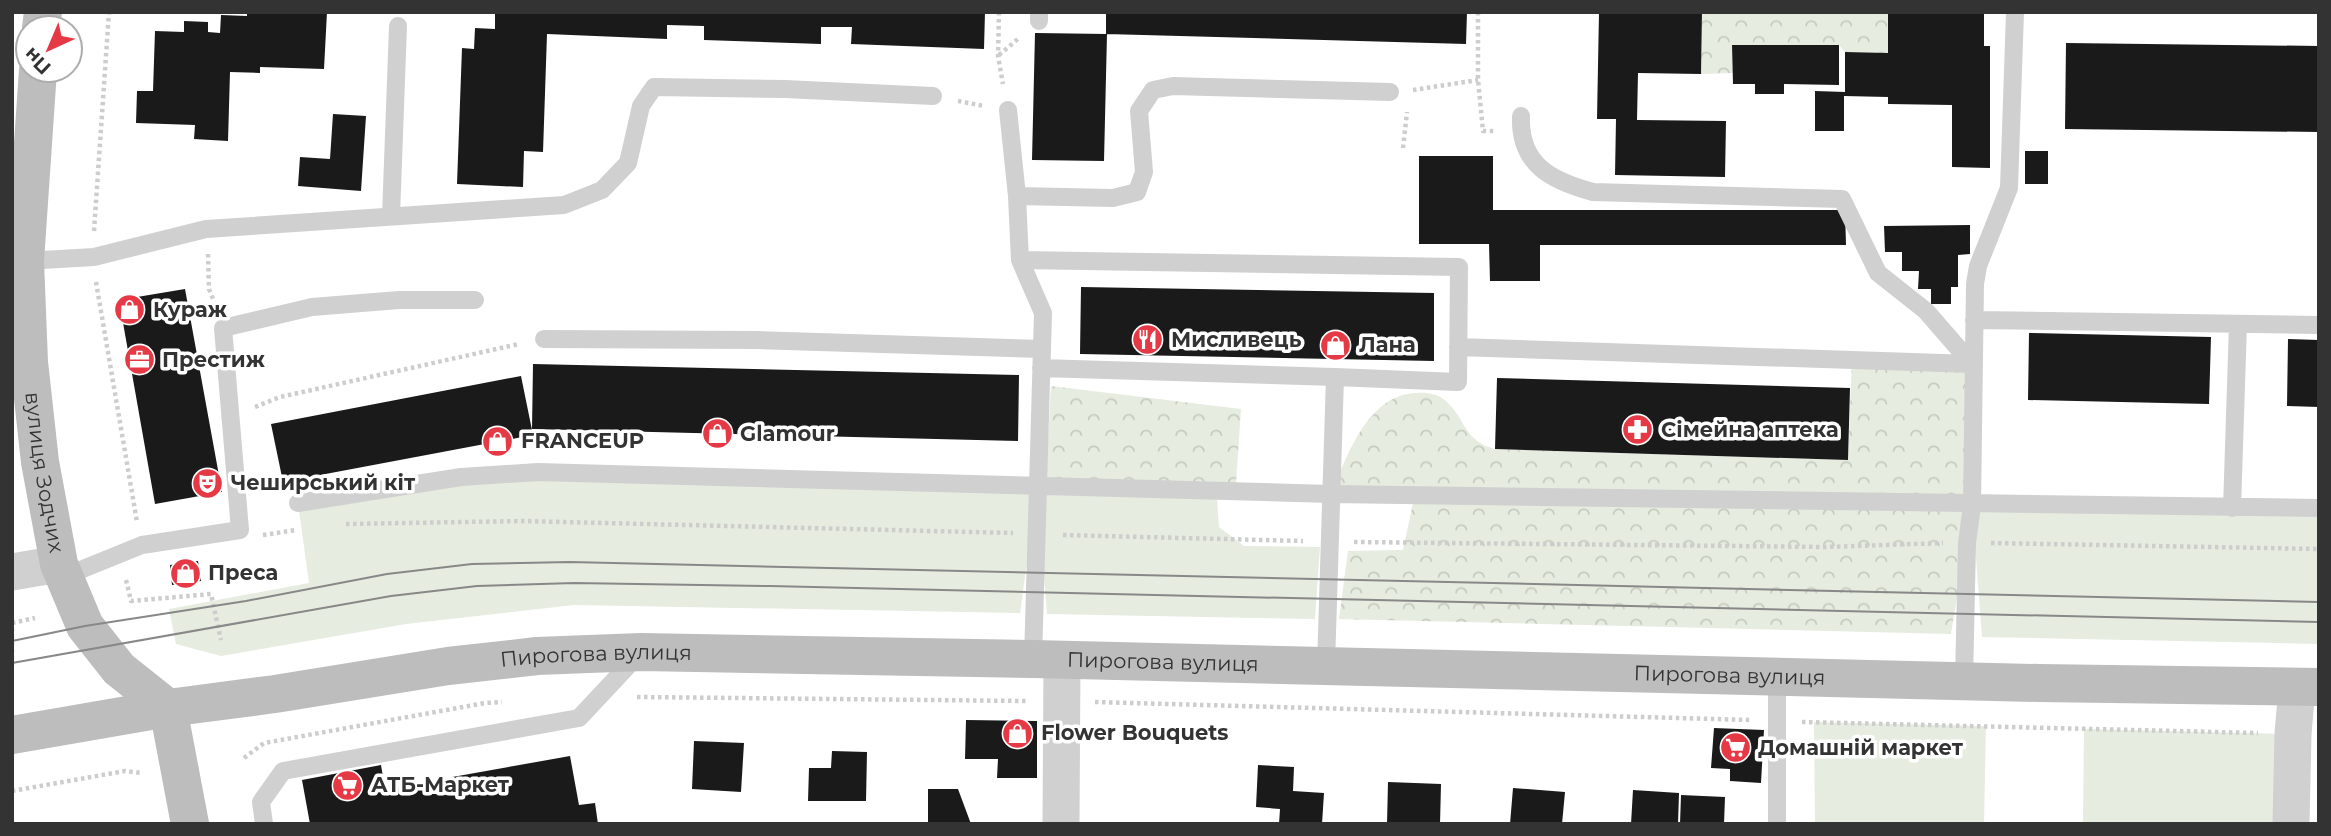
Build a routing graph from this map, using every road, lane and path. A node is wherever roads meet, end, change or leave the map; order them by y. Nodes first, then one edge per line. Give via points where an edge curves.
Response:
1 (110, 12) edge
2 (999, 12) edge
3 (1478, 12) edge
4 (2015, 12) edge
5 (398, 26) dead end
6 (1478, 80) junction
7 (37, 84) edge
8 (1409, 90) junction
9 (1390, 92) joint
10 (933, 96) joint
11 (1008, 110) junction
12 (1521, 123) joint
13 (1403, 148) dead end
14 (1017, 196) junction
15 (391, 216) junction
16 (206, 229) junction
17 (94, 257) junction
18 (1020, 260) junction
19 (24, 261) junction
20 (475, 300) dead end
21 (20, 319) edge
22 (1974, 320) junction
23 (2238, 324) junction
24 (2319, 325) edge
25 (223, 328) junction
26 (544, 339) joint
27 (1458, 347) junction
28 (1042, 359) junction
29 (1972, 364) junction
30 (1335, 377) junction
31 (231, 418) junction
32 (1037, 486) junction
33 (1331, 494) junction
34 (298, 503) dead end
35 (1972, 505) junction
36 (2232, 508) junction
37 (2319, 508) edge
38 (341, 524) dead end
39 (301, 529) dead end
40 (1036, 534) junction
41 (262, 535) dead end
42 (1330, 542) junction
43 (1967, 542) junction
44 (142, 545) junction
45 (2319, 549) edge
46 (61, 571) junction
47 (12, 572) edge
48 (35, 618) dead end
49 (12, 625) edge
50 (222, 640) dead end
51 (641, 652) junction
52 (1047, 659) junction
53 (12, 666) edge
54 (1326, 666) junction
55 (1777, 677) junction
56 (1964, 681) junction
57 (2308, 687) edge
58 (601, 696) junction
59 (1062, 701) junction
60 (511, 702) dead end
61 (168, 708) junction
62 (1778, 721) junction
63 (2292, 734) junction
64 (12, 735) edge
65 (244, 758) dead end
66 (144, 774) dead end
67 (12, 791) edge
68 (190, 824) edge
69 (264, 824) edge
70 (1061, 824) edge
71 (1777, 824) edge
72 (2291, 824) edge

1 - 17 path
2 - 11 path via 998,55
3 - 6 path
4 - 22 lane via 2009,188 1978,266
5 - 15 lane
6 - 8 path
6 - 12 path via 1483,131
7 - 19 main road, вулиця Зодчих
8 - 9 path
8 - 13 path
9 - 14 lane via 1173,86 1153,90 1139,111 1144,172 1137,192 1113,198
10 - 11 path
10 - 15 lane via 654,87 641,106 628,163 602,190 564,205
11 - 14 lane
12 - 29 lane via 1528,155 1544,173 1593,192 1842,199 1878,273 1926,311
14 - 18 lane
15 - 16 lane
16 - 17 lane
16 - 25 path via 209,289
17 - 19 lane
17 - 44 path
18 - 27 lane via 1459,267
18 - 28 lane via 1043,313
19 - 21 main road, вулиця Зодчих
20 - 25 lane via 312,307
21 - 46 main road, вулиця Зодчих
22 - 23 lane
22 - 29 lane
23 - 24 lane
23 - 36 lane
25 - 31 lane
26 - 28 lane via 757,340
26 - 31 path via 280,397
27 - 29 lane
27 - 30 lane via 1458,382
28 - 30 lane
28 - 32 lane
29 - 35 lane
30 - 33 lane
31 - 44 lane via 240,530
32 - 33 lane
32 - 34 lane via 538,472 461,477
32 - 40 lane
33 - 35 lane
33 - 42 lane
35 - 36 lane
35 - 43 lane
36 - 37 lane
38 - 40 path via 523,521
39 - 41 path
40 - 42 path
40 - 52 lane
42 - 43 path via 1812,547
42 - 54 lane
43 - 45 path
43 - 56 lane
44 - 46 lane
44 - 50 path via 124,567 131,601 211,594
46 - 47 street
46 - 61 main road, вулиця Зодчих via 85,626 102,648 119,669
48 - 49 path
49 - 53 path
51 - 52 main road, Пирогова вулиця
51 - 58 lane
51 - 61 main road, Пирогова вулиця via 537,656 448,666
52 - 54 main road, Пирогова вулиця
52 - 59 street
54 - 55 main road, Пирогова вулиця
55 - 56 main road, Пирогова вулиця
55 - 62 lane
56 - 57 main road, Пирогова вулиця
57 - 63 street
58 - 59 path
58 - 69 lane via 579,718 283,771 261,802
59 - 62 path
59 - 70 street
60 - 65 path via 264,743
61 - 64 main road, Пирогова вулиця
61 - 68 main road
62 - 63 path
62 - 71 lane
63 - 72 street
66 - 67 path via 125,771

